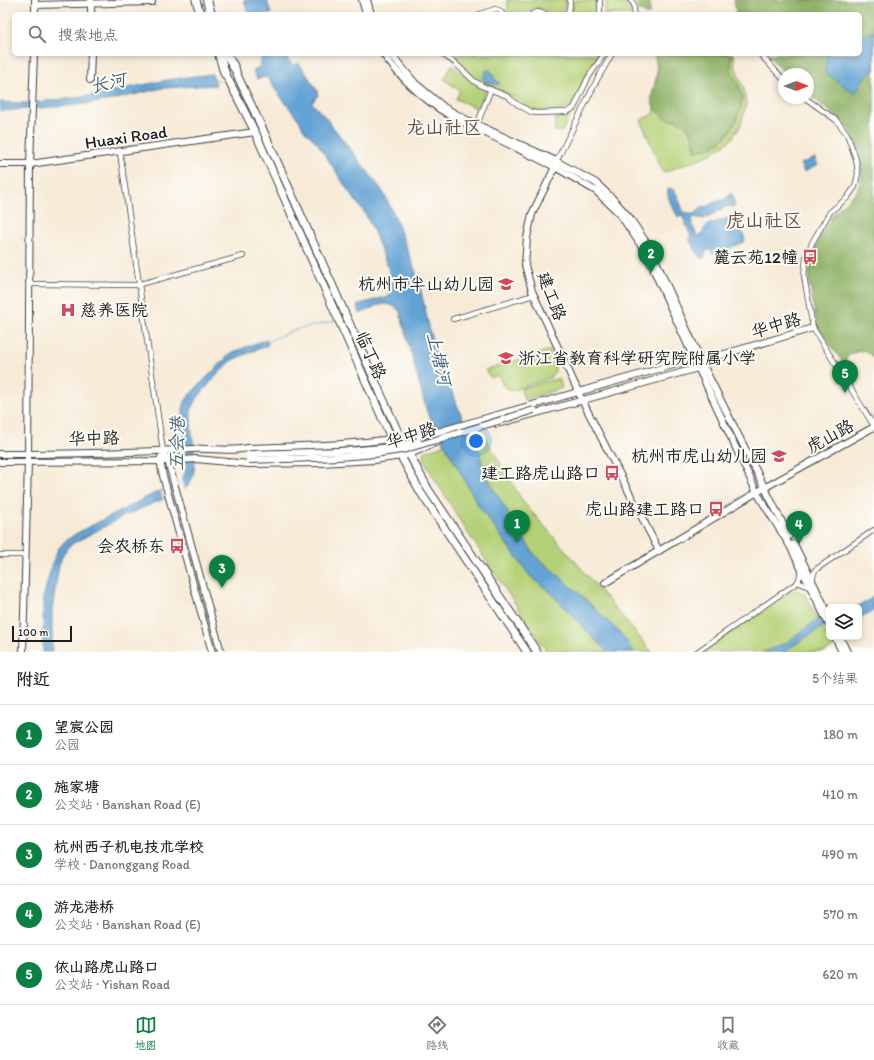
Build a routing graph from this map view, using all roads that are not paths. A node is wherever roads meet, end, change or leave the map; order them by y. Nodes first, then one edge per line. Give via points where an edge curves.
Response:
1 (196, 0) edge
2 (203, 0) edge
3 (206, 0) edge
4 (211, 0) edge
5 (362, 0) edge
6 (367, 0) edge
7 (570, 0) edge
8 (600, 0) edge
9 (630, 0) edge
10 (91, 2) edge
11 (152, 2) dead end
12 (35, 3) edge
13 (199, 12) edge
14 (206, 12) edge
15 (210, 12) edge
16 (214, 12) edge
17 (365, 12) edge
18 (370, 12) edge
19 (487, 12) edge
20 (500, 12) edge
21 (567, 12) edge
22 (600, 12) edge
23 (634, 12) edge
24 (34, 56) edge
25 (90, 56) edge
26 (219, 56) edge
27 (229, 56) edge
28 (385, 56) edge
29 (393, 56) edge
30 (444, 56) edge
31 (603, 56) edge
32 (611, 56) edge
33 (762, 56) edge
34 (235, 69) joint
35 (225, 74) joint
36 (778, 74) edge
37 (90, 80) dead end
38 (491, 89) junction
39 (813, 104) edge
40 (476, 126) junction
41 (255, 132) junction
42 (120, 152) junction
43 (0, 164) edge
44 (30, 164) junction
45 (556, 165) junction
46 (243, 256) dead end
47 (30, 284) junction
48 (139, 285) junction
49 (534, 295) junction
50 (453, 318) dead end
51 (813, 328) junction
52 (694, 359) junction
53 (701, 361) junction
54 (698, 368) junction
55 (579, 393) junction
56 (566, 396) junction
57 (582, 400) junction
58 (568, 404) junction
59 (534, 409) junction
60 (874, 426) edge
61 (401, 439) junction
62 (392, 440) junction
63 (237, 450) junction
64 (163, 451) junction
65 (0, 454) edge
66 (28, 454) junction
67 (410, 454) junction
68 (402, 456) junction
69 (249, 457) junction
70 (160, 460) junction
71 (168, 461) junction
72 (0, 462) edge
73 (28, 462) junction
74 (235, 462) junction
75 (764, 488) junction
76 (757, 493) junction
77 (874, 530) edge
78 (659, 551) junction
79 (0, 555) edge
80 (25, 555) junction
81 (804, 568) junction
82 (815, 570) junction
83 (812, 580) junction
84 (798, 582) junction
85 (605, 583) dead end
86 (811, 588) junction
87 (826, 612) edge
88 (826, 612) edge
89 (836, 640) edge
90 (841, 640) edge
91 (23, 652) edge
92 (212, 652) edge
93 (221, 652) edge
94 (527, 652) edge
95 (537, 652) edge
96 (697, 652) edge
97 (842, 652) edge
98 (847, 652) edge

1 - 13 main road
2 - 14 highway
3 - 15 highway
4 - 16 main road
5 - 17 main road
6 - 18 main road
7 - 21 street
8 - 22 street
9 - 23 street via 634,4
10 - 11 main road
10 - 12 main road
19 - 20 street via 498,9
24 - 44 main road
25 - 37 main road
26 - 35 highway
27 - 34 highway
28 - 40 main road via 418,92 439,109
29 - 40 main road via 428,95
30 - 38 street via 474,81
31 - 38 street via 588,78 574,108 567,112 531,112
32 - 45 street
33 - 36 street
34 - 61 main road, 临丁路
35 - 41 main road, 临丁路
38 - 40 street
39 - 51 street via 836,120 847,134 856,159 858,174 855,187 847,198 830,212 806,257 804,276
40 - 45 main road
41 - 42 main road, Huaxi Road
41 - 62 main road, 临丁路
42 - 44 main road, Huaxi Road
42 - 48 street
43 - 44 main road, Huaxi Road
44 - 47 main road
45 - 49 main road, 建工路 via 532,214 526,238 525,265
45 - 52 main road via 596,191 619,213 635,235 645,251
45 - 53 main road via 596,183 638,229 650,248
46 - 48 street
47 - 48 street
47 - 66 main road
48 - 64 street
49 - 50 street
49 - 55 main road, 建工路
51 - 53 main road, 华中路
51 - 60 street
52 - 53 main road
52 - 54 main road
52 - 55 main road, 华中路
53 - 54 main road
53 - 75 main road
54 - 57 main road, 华中路
54 - 76 main road
55 - 56 main road, 华中路
55 - 57 main road, 建工路
56 - 59 main road, 华中路
56 - 61 main road, 华中路 via 434,433
57 - 58 main road, 华中路
57 - 78 main road
58 - 59 main road, 华中路
58 - 67 main road, 华中路, bridge via 438,442
59 - 69 main road, 华中路, bridge via 404,445
60 - 75 main road, 虎山路
61 - 62 main road, 华中路
61 - 67 main road, 临丁路
62 - 63 main road, 华中路
62 - 68 main road, 临丁路
63 - 64 main road, 华中路
63 - 69 main road, 华中路
64 - 66 main road, 华中路
64 - 70 main road
64 - 71 main road
65 - 66 main road, 华中路
66 - 73 main road
67 - 68 main road, 华中路
67 - 95 main road, 临丁路 via 428,489
68 - 74 main road, 华中路 via 321,463
68 - 94 main road, 临丁路 via 421,493
69 - 74 main road, 华中路
70 - 71 main road, 华中路
70 - 73 main road, 华中路
70 - 92 main road
71 - 74 main road, 华中路 via 196,459
71 - 93 main road
72 - 73 main road, 华中路
73 - 80 main road
75 - 76 main road, 虎山路
75 - 81 main road
76 - 78 main road, 虎山路
76 - 81 main road
77 - 82 street
78 - 85 main road
79 - 80 street
80 - 91 main road
81 - 82 street
81 - 83 main road
81 - 84 street
81 - 86 main road
82 - 83 street
83 - 87 main road
84 - 86 street
84 - 96 street
86 - 88 main road
89 - 97 main road
90 - 98 main road

